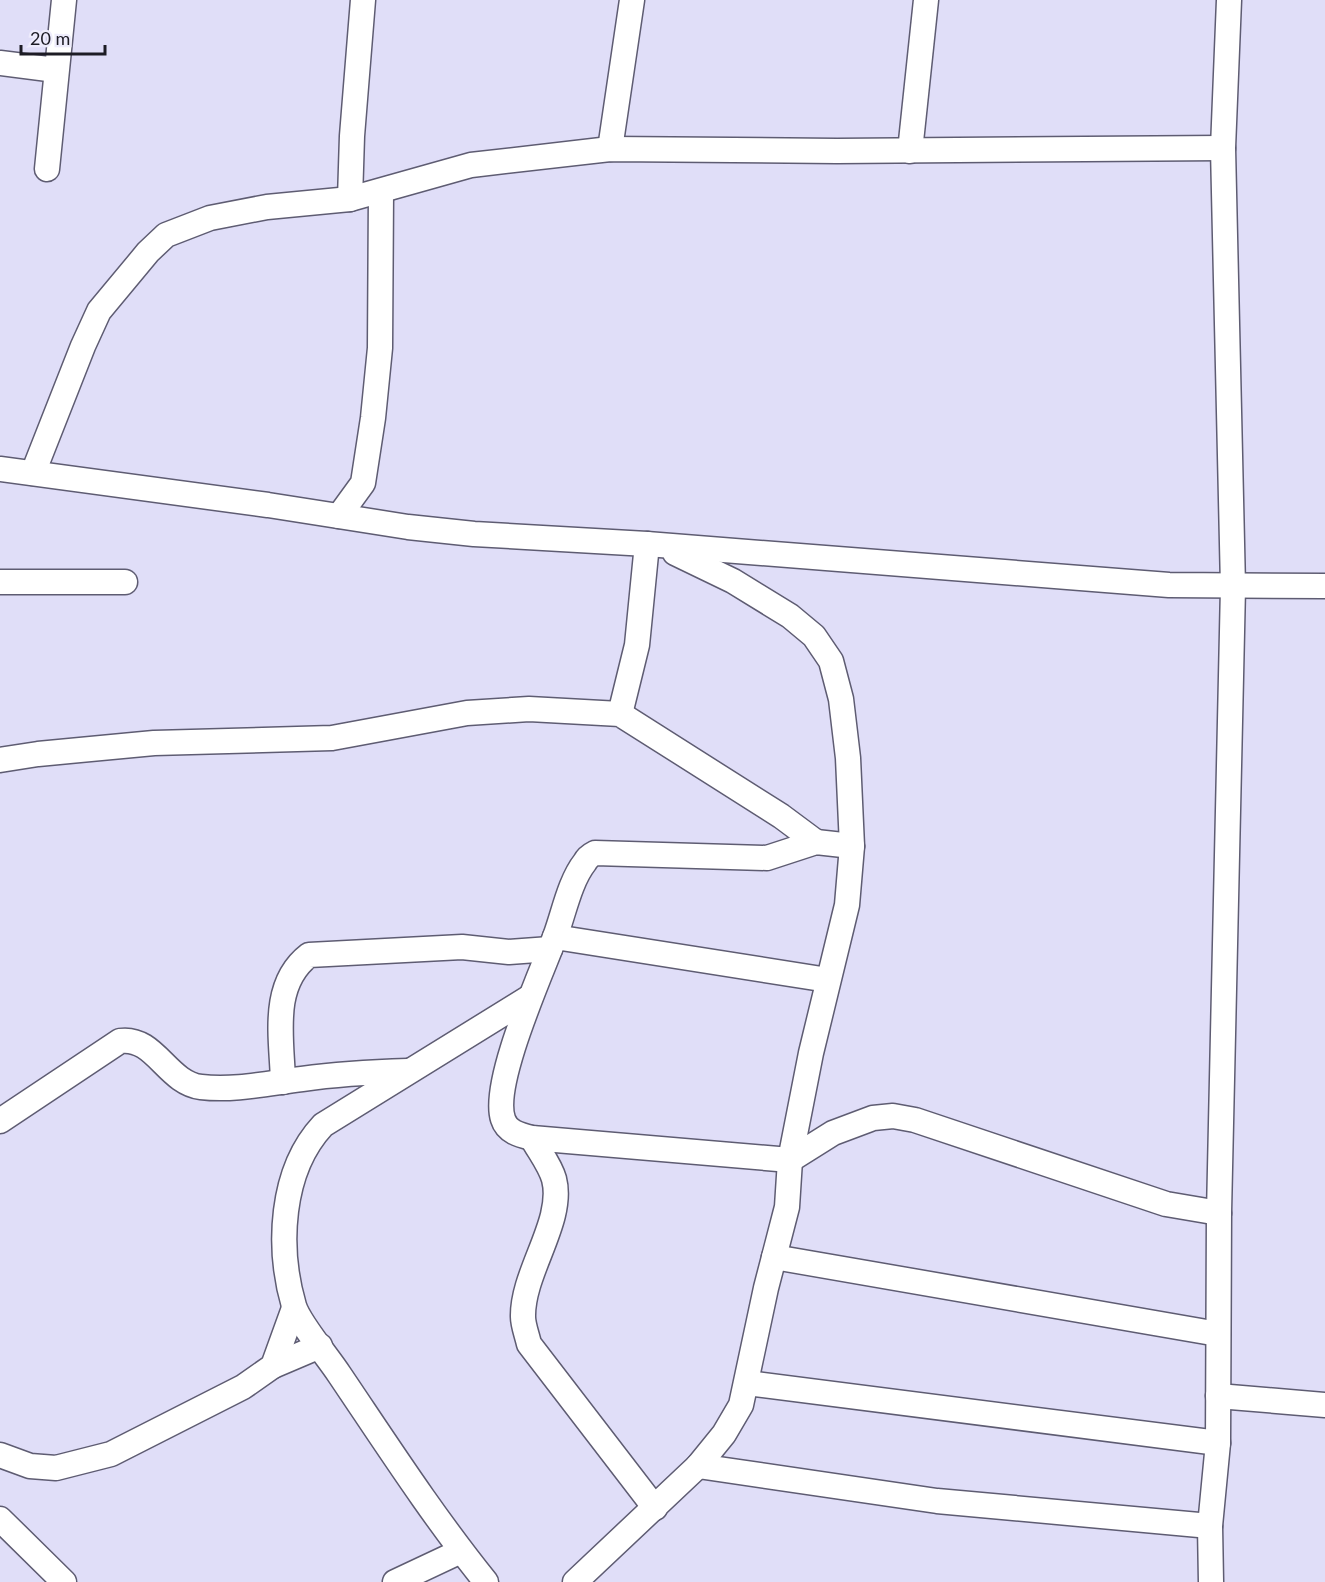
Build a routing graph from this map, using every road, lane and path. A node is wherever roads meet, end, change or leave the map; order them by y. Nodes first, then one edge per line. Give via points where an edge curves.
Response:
1 (64, 0) edge
2 (363, 0) edge
3 (632, 0) edge
4 (926, 0) edge
5 (1229, 0) edge
6 (0, 63) edge
7 (56, 70) junction
8 (1223, 148) junction
9 (610, 149) junction
10 (910, 151) junction
11 (47, 169) dead end
12 (381, 192) junction
13 (350, 199) junction
14 (0, 469) edge
15 (33, 473) junction
16 (339, 516) junction
17 (647, 544) junction
18 (0, 582) edge
19 (125, 582) dead end
20 (1325, 586) edge
21 (1233, 587) junction
22 (620, 714) junction
23 (0, 760) edge
24 (816, 842) junction
25 (852, 846) junction
26 (553, 943) junction
27 (828, 980) junction
28 (530, 997) junction
29 (410, 1071) junction
30 (283, 1082) junction
31 (0, 1121) edge
32 (532, 1138) junction
33 (790, 1160) junction
34 (1219, 1213) junction
35 (774, 1257) junction
36 (294, 1308) junction
37 (1218, 1334) junction
38 (320, 1346) junction
39 (273, 1366) junction
40 (747, 1383) junction
41 (1218, 1396) junction
42 (1325, 1405) edge
43 (1218, 1443) junction
44 (0, 1455) edge
45 (698, 1466) junction
46 (655, 1508) junction
47 (0, 1520) edge
48 (1210, 1526) junction
49 (462, 1551) junction
50 (583, 1580) edge
51 (64, 1582) edge
52 (395, 1582) edge
53 (486, 1582) edge
54 (1211, 1582) edge

1 - 7 street
2 - 13 street
3 - 9 street
4 - 10 street
5 - 8 street
6 - 7 street
7 - 11 street
8 - 10 street
8 - 21 street
9 - 10 street
9 - 12 street via 471,165
12 - 13 street
12 - 16 street via 380,348 373,418 363,483
13 - 15 street via 267,207 210,218 166,235 99,311
14 - 15 street
15 - 16 street
16 - 17 street via 474,534
17 - 21 street via 886,565
17 - 22 street via 637,645
17 - 25 street via 682,555 768,601 814,636 831,661 848,758
18 - 19 street
20 - 21 street
21 - 34 street
22 - 23 street via 529,709 466,713 332,738 154,743
22 - 24 street
24 - 25 street
24 - 26 street via 767,858 595,853 583,863
25 - 27 street via 847,905
26 - 27 street
26 - 28 street
26 - 30 street via 510,952 462,947 309,955 288,977 281,1001
27 - 33 street
28 - 29 street
28 - 32 street via 508,1065 502,1113 511,1130
29 - 30 street
29 - 36 street via 323,1125 306,1144 285,1214 284,1248
30 - 31 street via 189,1085 140,1043 120,1041
32 - 33 street
32 - 46 street via 554,1177 556,1194 527,1285 523,1317 529,1344
33 - 34 street via 833,1133 873,1118 893,1116 948,1130 1166,1204
33 - 35 street via 787,1207
34 - 37 street
35 - 37 street
35 - 40 street
36 - 38 street
36 - 39 street
37 - 41 street
38 - 39 street
38 - 49 street via 417,1493
39 - 44 street via 243,1387 101,1457 56,1468 30,1466
40 - 43 street
40 - 45 street via 741,1405 724,1434
41 - 42 street
41 - 43 street
43 - 48 street
45 - 46 street
45 - 48 street via 937,1501
46 - 50 street
47 - 51 street
48 - 54 street
49 - 52 street
49 - 53 street

